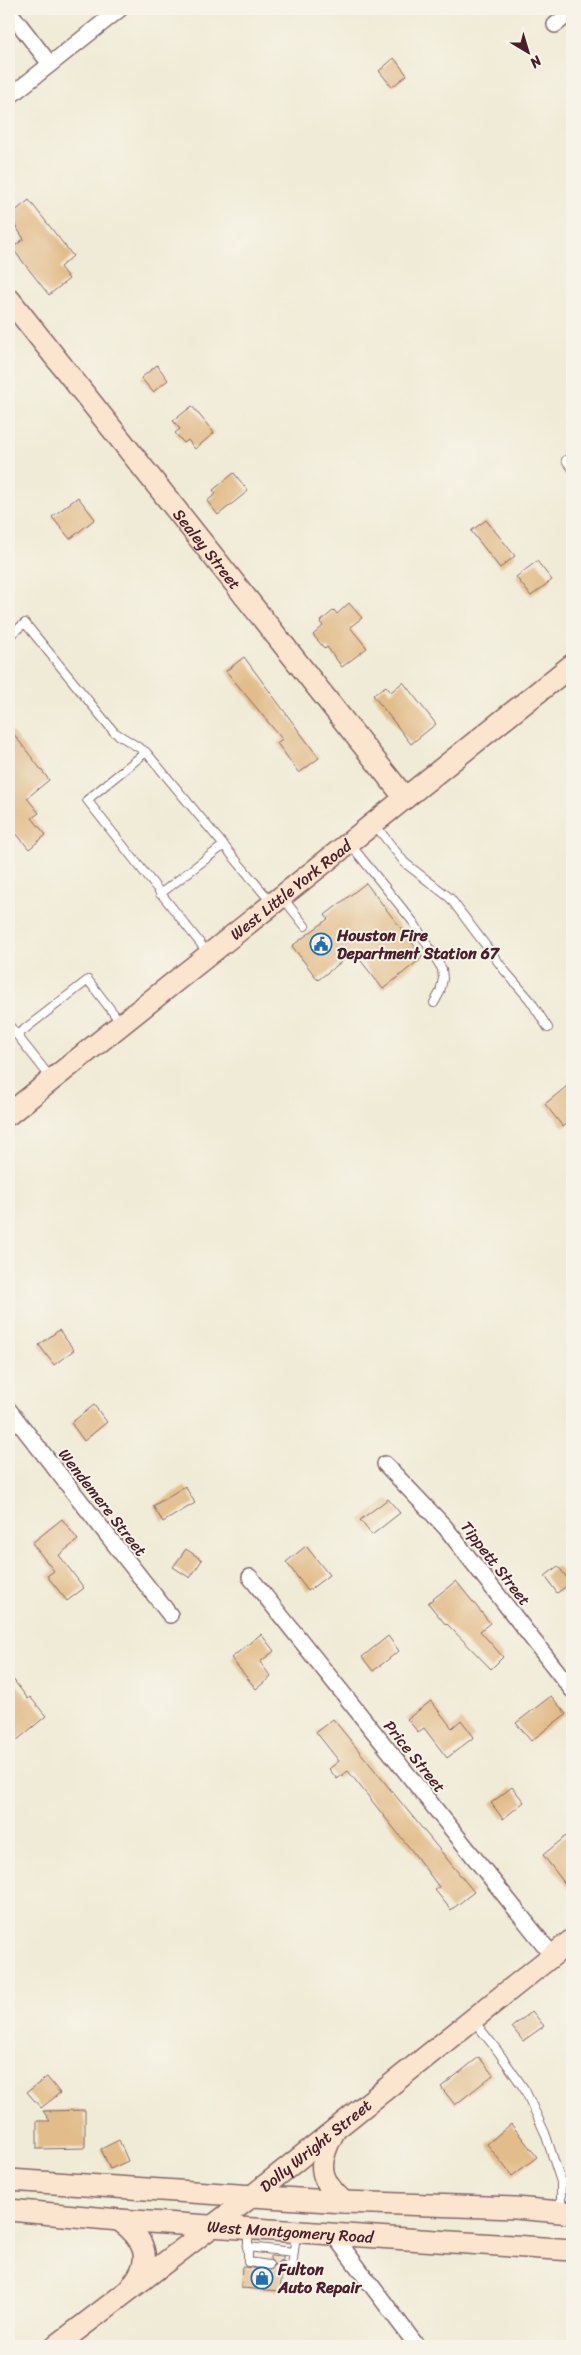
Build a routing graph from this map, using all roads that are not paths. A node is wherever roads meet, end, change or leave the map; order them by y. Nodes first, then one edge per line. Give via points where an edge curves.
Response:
1 (120, 9) edge
2 (9, 11) edge
3 (572, 11) edge
4 (555, 25) dead end
5 (50, 64) junction
6 (9, 97) edge
7 (9, 300) edge
8 (566, 460) dead end
9 (572, 468) edge
10 (9, 636) edge
11 (572, 665) edge
12 (146, 752) junction
13 (405, 798) junction
14 (374, 823) junction
15 (350, 844) junction
16 (224, 845) junction
17 (160, 894) junction
18 (277, 900) junction
19 (305, 926) dead end
20 (209, 955) junction
21 (434, 1003) dead end
22 (123, 1024) junction
23 (9, 1025) edge
24 (548, 1028) dead end
25 (16, 1035) junction
26 (53, 1080) junction
27 (9, 1114) edge
28 (9, 1410) edge
29 (386, 1464) dead end
30 (250, 1577) dead end
31 (170, 1615) dead end
32 (572, 1690) edge
33 (572, 1940) edge
34 (552, 1956) junction
35 (472, 2020) junction
36 (336, 2128) junction
37 (9, 2180) edge
38 (252, 2196) junction
39 (344, 2202) junction
40 (9, 2210) edge
41 (566, 2213) edge
42 (120, 2220) junction
43 (212, 2227) junction
44 (332, 2233) junction
45 (248, 2238) junction
46 (295, 2242) junction
47 (572, 2250) edge
48 (270, 2264) dead end
49 (282, 2266) dead end
50 (130, 2288) junction
51 (56, 2346) edge
52 (416, 2346) edge

1 - 5 street
2 - 5 street
3 - 4 street
5 - 6 street
7 - 13 street, Sealey Street
8 - 9 lane
10 - 12 lane via 25,623 114,732
11 - 13 street, West Little York Road
12 - 16 lane
12 - 17 lane via 87,800
13 - 14 street, West Little York Road
14 - 15 street, West Little York Road
14 - 24 lane via 405,862 450,898
15 - 18 street, West Little York Road
15 - 21 lane via 414,923 442,969 440,992
16 - 17 lane
16 - 18 lane
17 - 20 lane
18 - 19 lane
18 - 20 street, West Little York Road
20 - 22 street, West Little York Road
22 - 25 lane via 88,980
22 - 26 street, West Little York Road
23 - 25 lane
25 - 26 lane
26 - 27 street, West Little York Road
28 - 31 street, Wendemere Street
29 - 32 street, Tippett Street via 445,1527
30 - 34 street, Price Street
33 - 34 street, Dolly Wright Street
34 - 35 street, Dolly Wright Street
35 - 36 street, Dolly Wright Street
35 - 41 lane via 498,2050 525,2090 561,2182
36 - 38 street, Dolly Wright Street
36 - 39 street via 327,2144 322,2169 329,2189
37 - 38 street, West Montgomery Road
38 - 39 street, West Montgomery Road
38 - 43 street, Dolly Wright Street
39 - 41 street, West Montgomery Road
40 - 42 street, West Montgomery Road
42 - 43 street, West Montgomery Road
42 - 50 street via 130,2228 145,2252 142,2274
43 - 45 street, West Montgomery Road
43 - 50 street, Dolly Wright Street
44 - 46 street, West Montgomery Road
44 - 47 street, West Montgomery Road
44 - 52 street
45 - 46 street, West Montgomery Road
45 - 48 lane via 248,2262
46 - 49 lane via 292,2267
50 - 51 street, Dolly Wright Street

